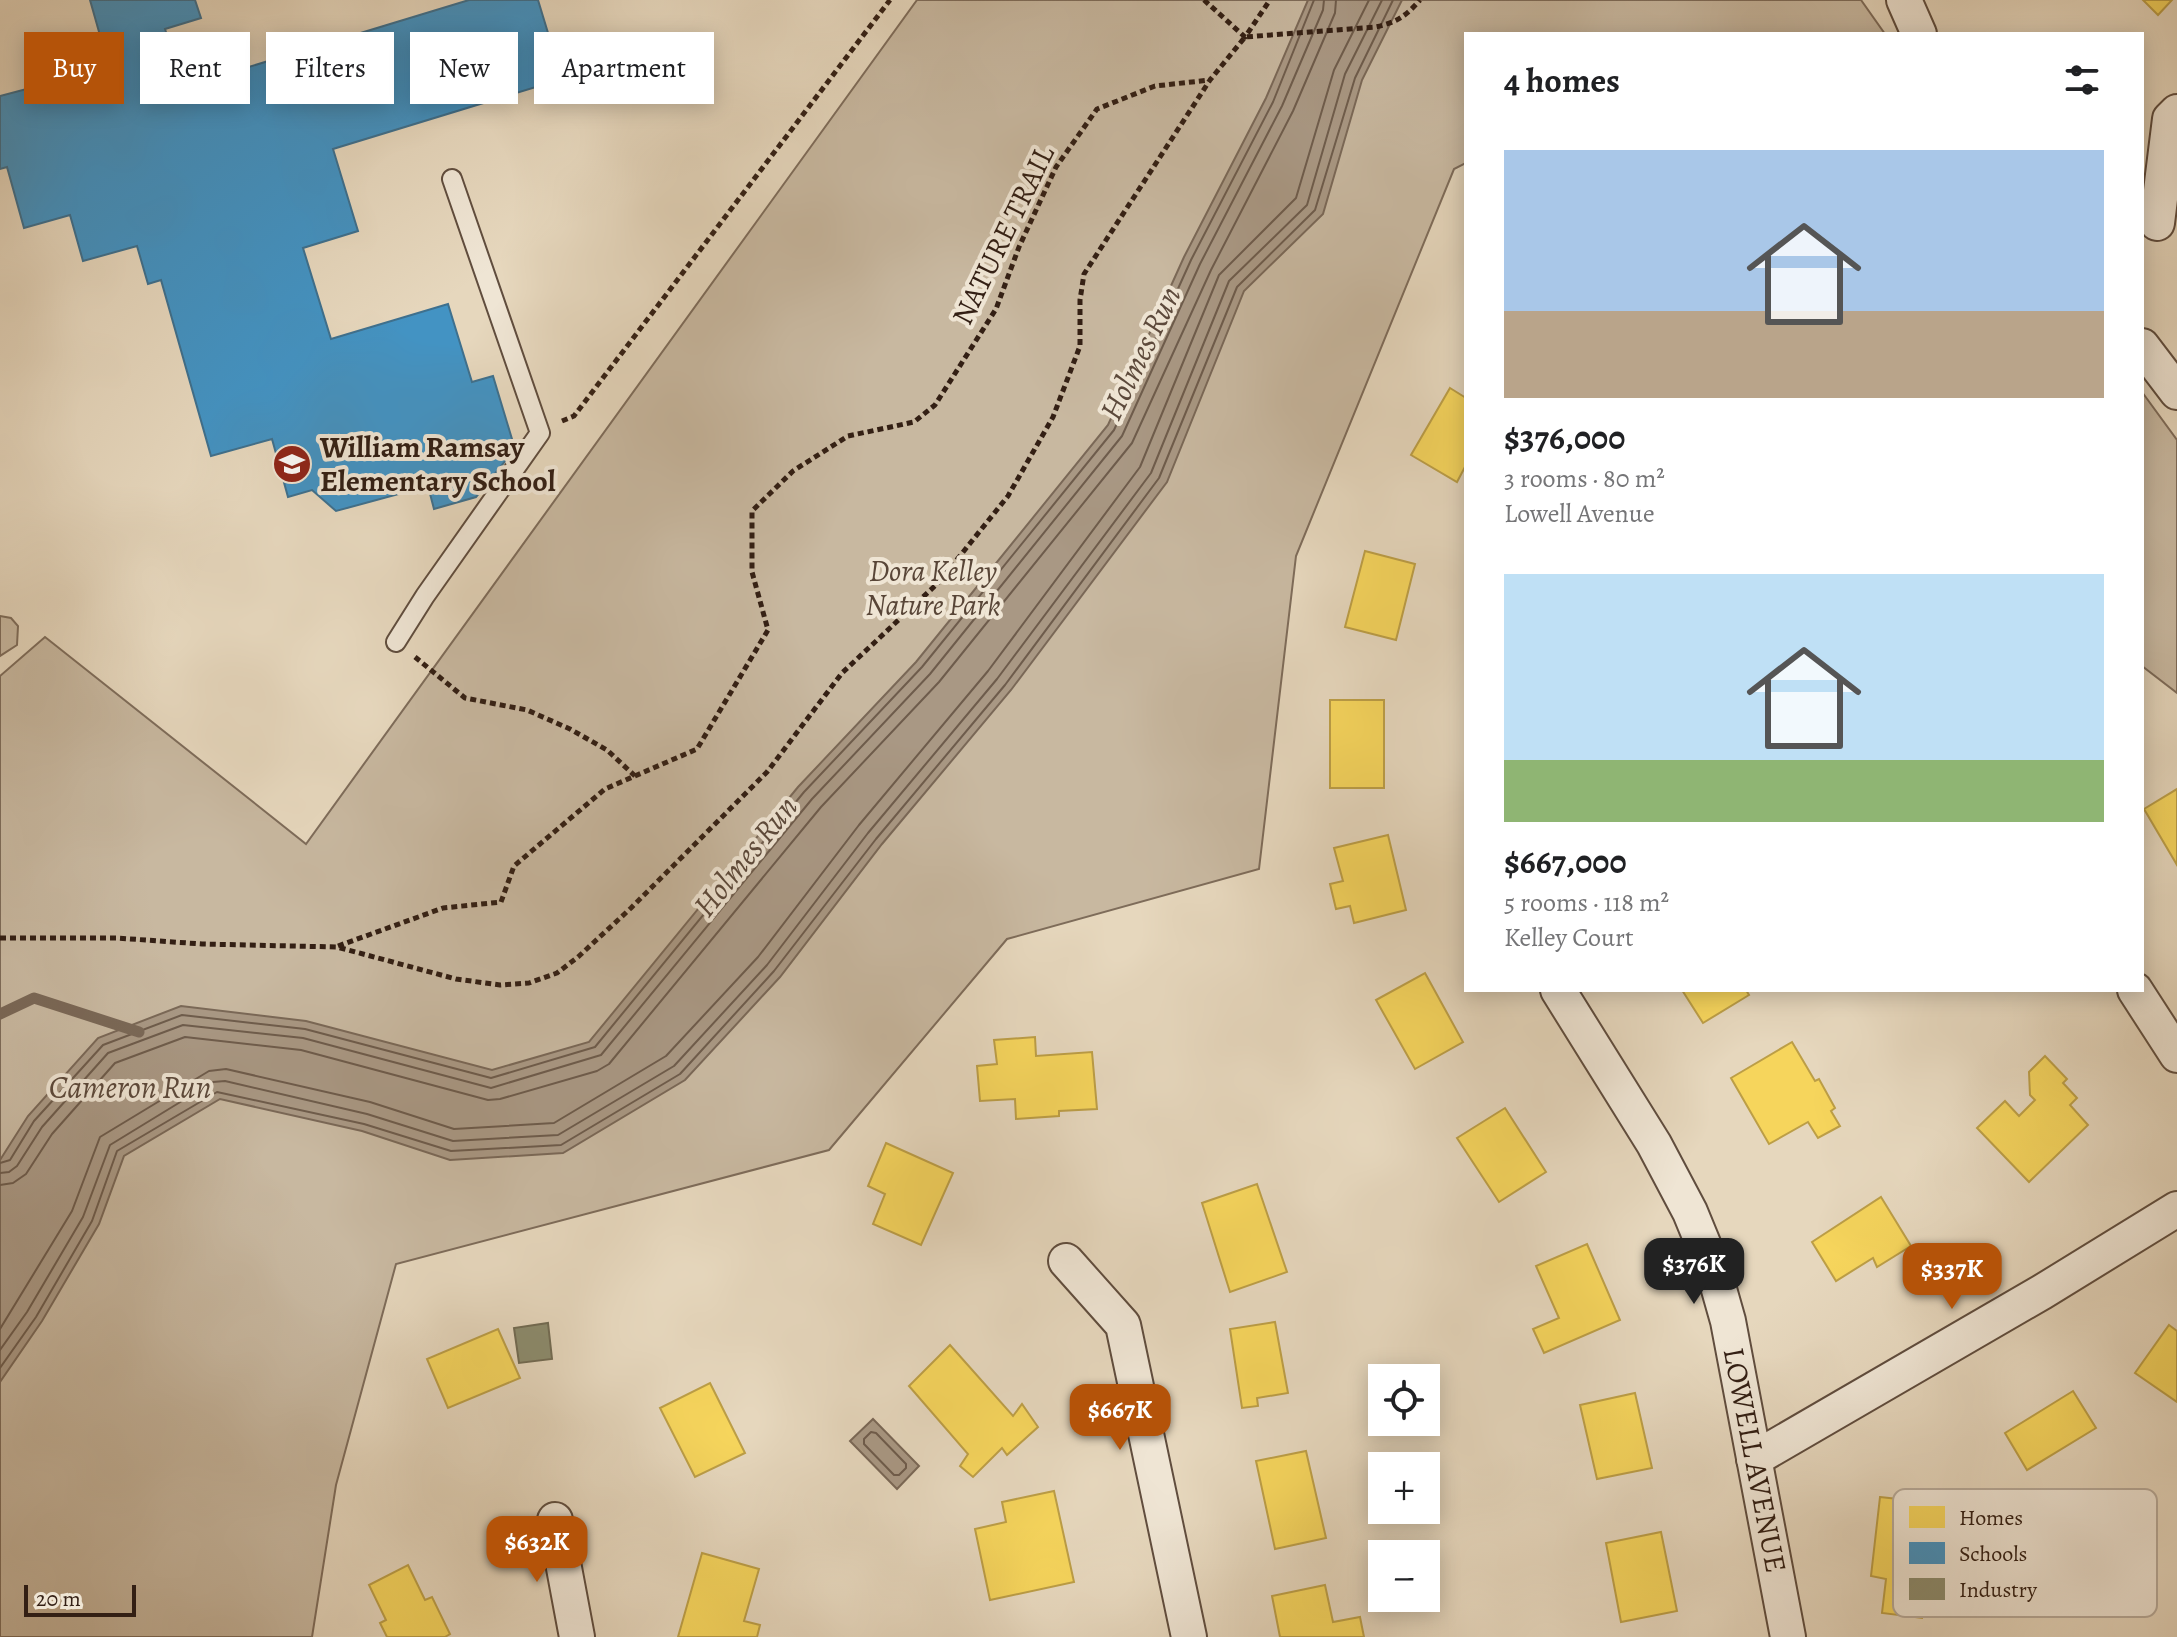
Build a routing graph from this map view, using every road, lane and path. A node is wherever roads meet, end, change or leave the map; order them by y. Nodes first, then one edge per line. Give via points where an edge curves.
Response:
1 (890, 0) edge
2 (1204, 0) edge
3 (1270, 0) edge
4 (1420, 0) edge
5 (1904, 0) edge
6 (1918, 32) edge
7 (1245, 37) junction
8 (1210, 80) junction
9 (2177, 112) edge
10 (452, 179) dead end
11 (2159, 227) edge
12 (2144, 349) edge
13 (2177, 392) edge
14 (540, 433) junction
15 (396, 642) joint
16 (635, 776) junction
17 (0, 938) edge
18 (337, 947) junction
19 (1559, 992) edge
20 (2136, 992) edge
21 (2177, 1055) edge
22 (2177, 1209) edge
23 (1066, 1261) dead end
24 (1754, 1459) junction
25 (555, 1520) dead end
26 (577, 1637) edge
27 (1189, 1637) edge
28 (1788, 1637) edge

1 - 14 path via 574,416
2 - 7 path
3 - 7 path
4 - 7 path via 1392,24
5 - 6 street
7 - 8 path
8 - 16 path, NATURE TRAIL via 1155,86 1097,109 1056,167 996,309 935,405 914,422 848,436 793,471 752,511 752,572 768,630 697,749
8 - 18 path via 1084,274 1080,346 1053,417 1008,496 939,582 842,673 767,772 669,871 578,957 557,973 529,983 456,979
9 - 11 street via 2170,119
10 - 14 lane
12 - 13 street
14 - 15 lane
15 - 16 path via 465,698 527,710 607,750
16 - 18 path, NATURE TRAIL via 605,789 514,866 501,902 443,908
17 - 18 path
19 - 24 street, LOWELL AVENUE via 1690,1212 1728,1321
20 - 21 street
22 - 24 street
23 - 27 street via 1123,1325
24 - 28 street, LOWELL AVENUE
25 - 26 street

